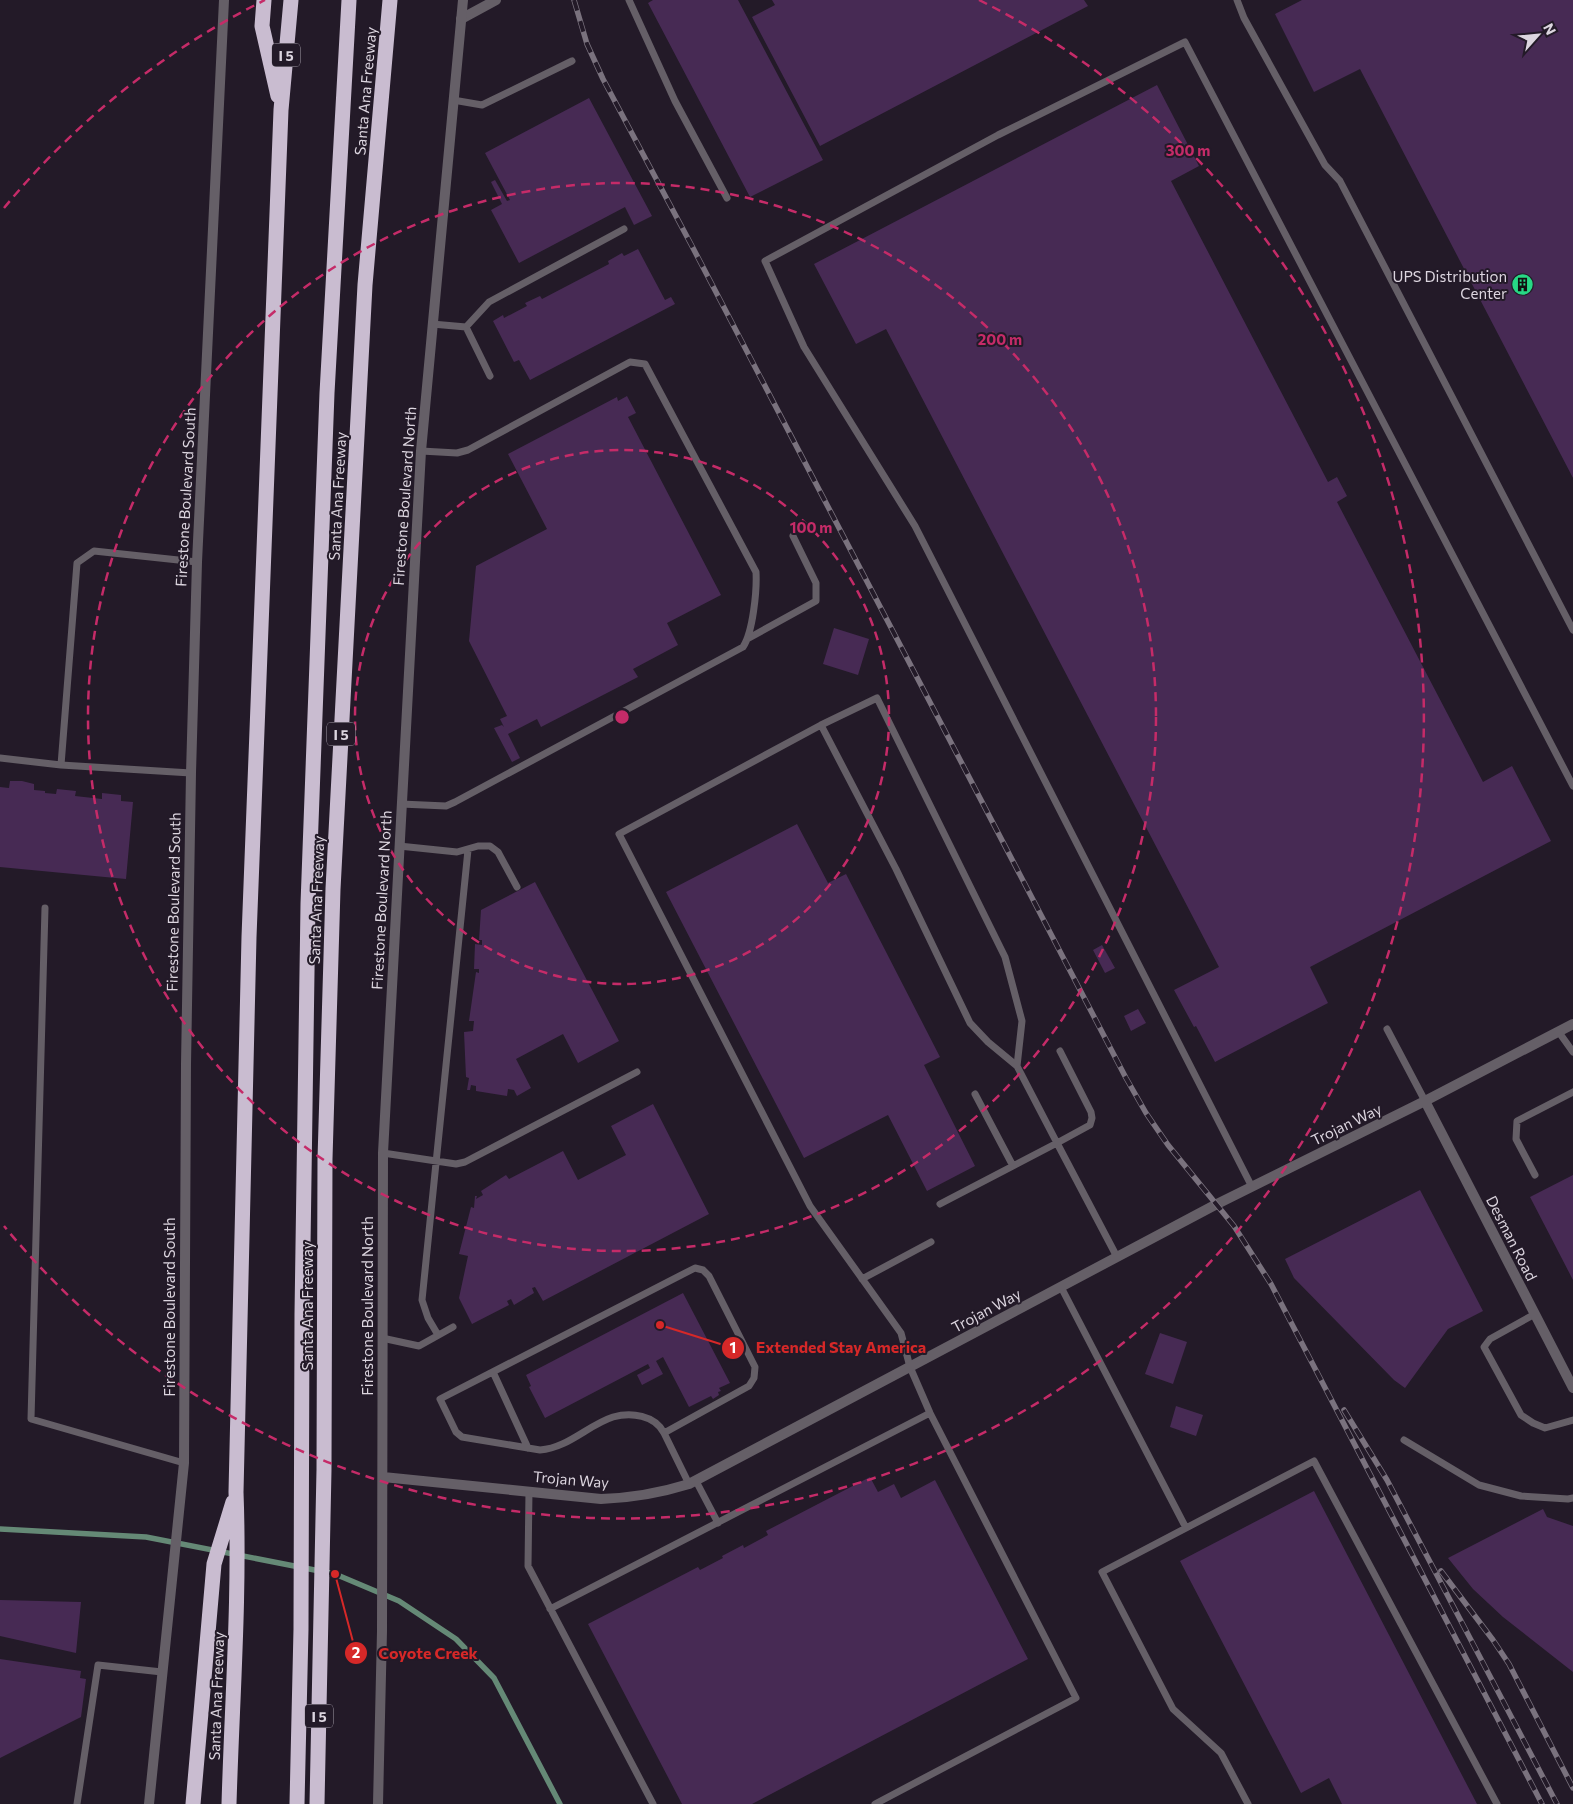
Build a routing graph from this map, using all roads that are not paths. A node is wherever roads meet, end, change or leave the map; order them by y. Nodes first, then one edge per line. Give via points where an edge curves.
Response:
1 (224, 0) edge
2 (264, 0) edge
3 (291, 0) edge
4 (349, 0) edge
5 (390, 0) edge
6 (463, 0) edge
7 (496, 0) edge
8 (629, 0) edge
9 (1236, 0) edge
10 (461, 19) junction
11 (572, 61) dead end
12 (453, 100) junction
13 (280, 110) junction
14 (727, 198) dead end
15 (624, 229) dead end
16 (432, 324) junction
17 (466, 327) junction
18 (490, 376) dead end
19 (421, 451) junction
20 (794, 536) dead end
21 (197, 562) junction
22 (1573, 630) edge
23 (749, 638) junction
24 (820, 725) junction
25 (0, 758) edge
26 (61, 765) junction
27 (190, 773) junction
28 (1573, 786) edge
29 (402, 804) junction
30 (399, 846) junction
31 (468, 850) junction
32 (517, 887) dead end
33 (45, 908) dead end
34 (1573, 1024) edge
35 (1387, 1029) dead end
36 (1558, 1031) junction
37 (1060, 1051) dead end
38 (1573, 1052) edge
39 (1016, 1066) junction
40 (637, 1072) dead end
41 (1573, 1092) edge
42 (975, 1094) dead end
43 (1425, 1101) junction
44 (1057, 1142) junction
45 (383, 1153) junction
46 (436, 1161) junction
47 (1013, 1166) junction
48 (1535, 1175) dead end
49 (1252, 1187) junction
50 (940, 1204) dead end
51 (931, 1242) dead end
52 (1117, 1257) junction
53 (862, 1279) junction
54 (1061, 1287) junction
55 (1535, 1314) junction
56 (453, 1327) dead end
57 (438, 1335) junction
58 (382, 1338) junction
59 (910, 1367) junction
60 (493, 1372) junction
61 (1573, 1388) edge
62 (930, 1413) junction
63 (1573, 1420) edge
64 (664, 1433) junction
65 (1404, 1440) dead end
66 (528, 1448) junction
67 (184, 1463) junction
68 (383, 1477) junction
69 (693, 1483) junction
70 (529, 1491) junction
71 (236, 1492) junction
72 (1573, 1498) edge
73 (718, 1523) junction
74 (1186, 1528) junction
75 (550, 1610) junction
76 (162, 1672) junction
77 (77, 1804) edge
78 (149, 1804) edge
79 (193, 1804) edge
80 (229, 1804) edge
81 (297, 1804) edge
82 (317, 1804) edge
83 (378, 1804) edge
84 (653, 1804) edge
85 (876, 1804) edge
86 (1248, 1804) edge
87 (1498, 1804) edge

1 - 21 street, Firestone Boulevard South
2 - 13 highway via 262,26
3 - 13 highway, Santa Ana Freeway / I 5
4 - 81 highway via 327,394 308,904
5 - 82 highway, Santa Ana Freeway / I 5 via 365,285 333,889 325,1159 324,1470
6 - 10 street, Firestone Boulevard North
7 - 10 street
8 - 14 lane via 675,100
9 - 22 lane via 1325,165 1340,181
10 - 12 street, Firestone Boulevard North
11 - 12 lane via 482,105
12 - 16 street, Firestone Boulevard North
13 - 71 highway, Santa Ana Freeway / I 5 via 249,937
15 - 17 lane via 489,302
16 - 17 lane
16 - 19 street, Firestone Boulevard North
17 - 18 lane
19 - 23 lane via 457,453 468,450 630,362 645,364 756,572
19 - 29 street, Firestone Boulevard North
20 - 23 lane via 816,583 816,601
21 - 26 lane via 94,551 76,563
21 - 27 street, Firestone Boulevard South
23 - 29 lane via 743,647 455,802 446,806
24 - 39 lane via 896,869 970,1023
24 - 39 lane via 877,698 1005,957 1022,1021
24 - 53 lane via 619,834 810,1206
25 - 26 lane
26 - 27 lane
27 - 67 street, Firestone Boulevard South
28 - 49 lane via 1184,42 998,135 765,261 804,347 915,526
29 - 30 street, Firestone Boulevard North
30 - 31 lane via 457,852
30 - 45 street, Firestone Boulevard North
31 - 32 lane via 490,846 498,852
31 - 46 lane
33 - 67 lane via 31,1418
34 - 36 street, Trojan Way
35 - 43 lane
36 - 38 lane
36 - 43 street, Trojan Way
37 - 44 lane via 1092,1118 1090,1125
39 - 44 lane
40 - 46 lane via 465,1162
41 - 48 lane via 1517,1121 1516,1138
42 - 47 lane
43 - 49 street, Trojan Way
43 - 55 street, Desman Road
44 - 47 lane
44 - 52 lane
45 - 46 lane
45 - 58 street, Firestone Boulevard North
46 - 57 lane via 422,1300
47 - 50 lane
49 - 52 street, Trojan Way
51 - 53 lane
52 - 54 street, Trojan Way
53 - 59 lane via 901,1333
54 - 59 street, Trojan Way
54 - 74 lane
55 - 61 street, Desman Road
55 - 63 lane via 1490,1339 1484,1347 1521,1415 1545,1428
56 - 57 lane
57 - 58 lane via 419,1346
58 - 68 street, Firestone Boulevard North
59 - 62 lane
59 - 69 street, Trojan Way
60 - 64 lane via 695,1268 703,1270 755,1367 754,1378 749,1386
60 - 66 lane
60 - 66 lane via 440,1399 449,1420 462,1437
62 - 73 lane
62 - 85 lane via 1076,1698
64 - 66 lane via 660,1424 632,1415 614,1417 552,1449
64 - 69 lane
65 - 72 lane via 1479,1485 1521,1496
67 - 76 street, Firestone Boulevard South
68 - 70 street, Trojan Way
68 - 83 street, Firestone Boulevard North
69 - 70 street, Trojan Way via 632,1498 601,1499
69 - 73 lane
70 - 75 lane via 528,1566
71 - 79 highway via 214,1564
71 - 80 highway, Santa Ana Freeway / I 5 via 236,1623
73 - 75 lane
74 - 86 lane via 1102,1572 1173,1709 1221,1753
74 - 87 lane via 1314,1461
75 - 84 lane
76 - 77 lane via 98,1666
76 - 78 street, Firestone Boulevard South

